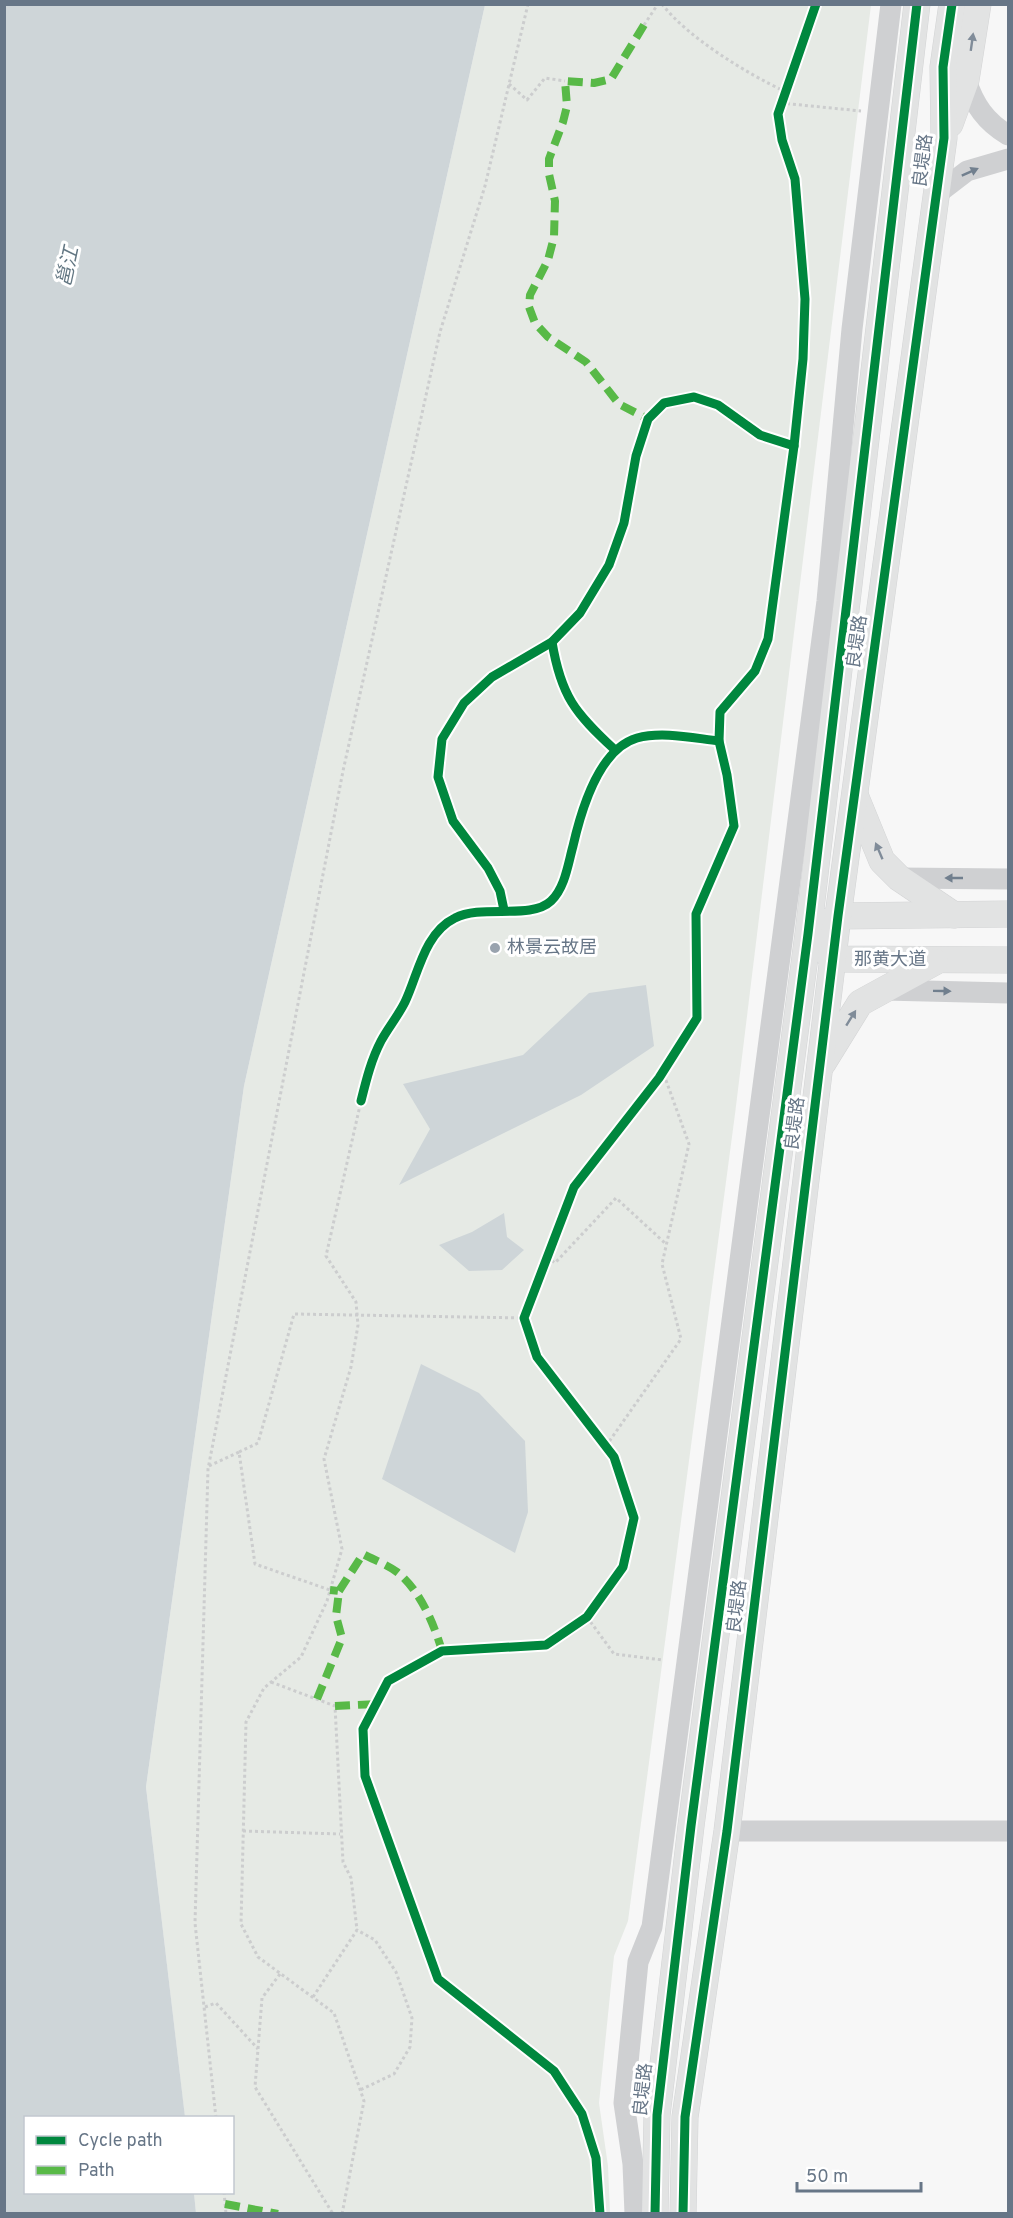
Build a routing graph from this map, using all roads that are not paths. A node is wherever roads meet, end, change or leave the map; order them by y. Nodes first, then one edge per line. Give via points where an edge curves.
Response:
1 (891, 4) edge
2 (917, 4) edge
3 (952, 4) edge
4 (978, 4) edge
5 (966, 80) junction
6 (1008, 135) edge
7 (944, 138) junction
8 (1008, 159) edge
9 (937, 195) junction
10 (854, 793) junction
11 (899, 878) junction
12 (1008, 879) edge
13 (1008, 914) edge
14 (954, 915) junction
15 (838, 916) junction
16 (808, 934) junction
17 (833, 959) junction
18 (938, 960) junction
19 (1008, 960) edge
20 (884, 990) junction
21 (1008, 993) edge
22 (820, 1068) junction
23 (727, 1831) junction
24 (1008, 1831) edge
25 (635, 2214) edge
26 (656, 2214) edge
27 (683, 2214) edge

1 - 25 street via 852,329 823,636 654,1915 638,1962 624,2103
2 - 16 main road, 良堤路
3 - 7 main road, 良堤路 via 943,67
5 -> 4 main road
5 - 6 street via 972,100 991,126
5 - 7 main road
7 - 9 main road, 良堤路
9 -> 8 street via 968,171
9 - 10 main road, 良堤路
11 -> 10 main road via 882,861
10 - 15 main road, 良堤路
12 -> 11 street
11 - 14 main road
13 - 14 main road
14 - 15 main road
15 - 16 main road
15 - 17 main road, 良堤路
16 - 17 main road, 那黄大道
16 - 26 main road, 良堤路 via 690,1826 657,2115
17 - 18 main road, 那黄大道
17 - 22 main road, 良堤路
18 - 19 main road, 那黄大道
18 - 20 main road
20 -> 21 street
22 -> 20 main road via 860,1003
22 - 23 main road, 良堤路
23 - 24 street
23 - 27 main road, 良堤路 via 685,2117

